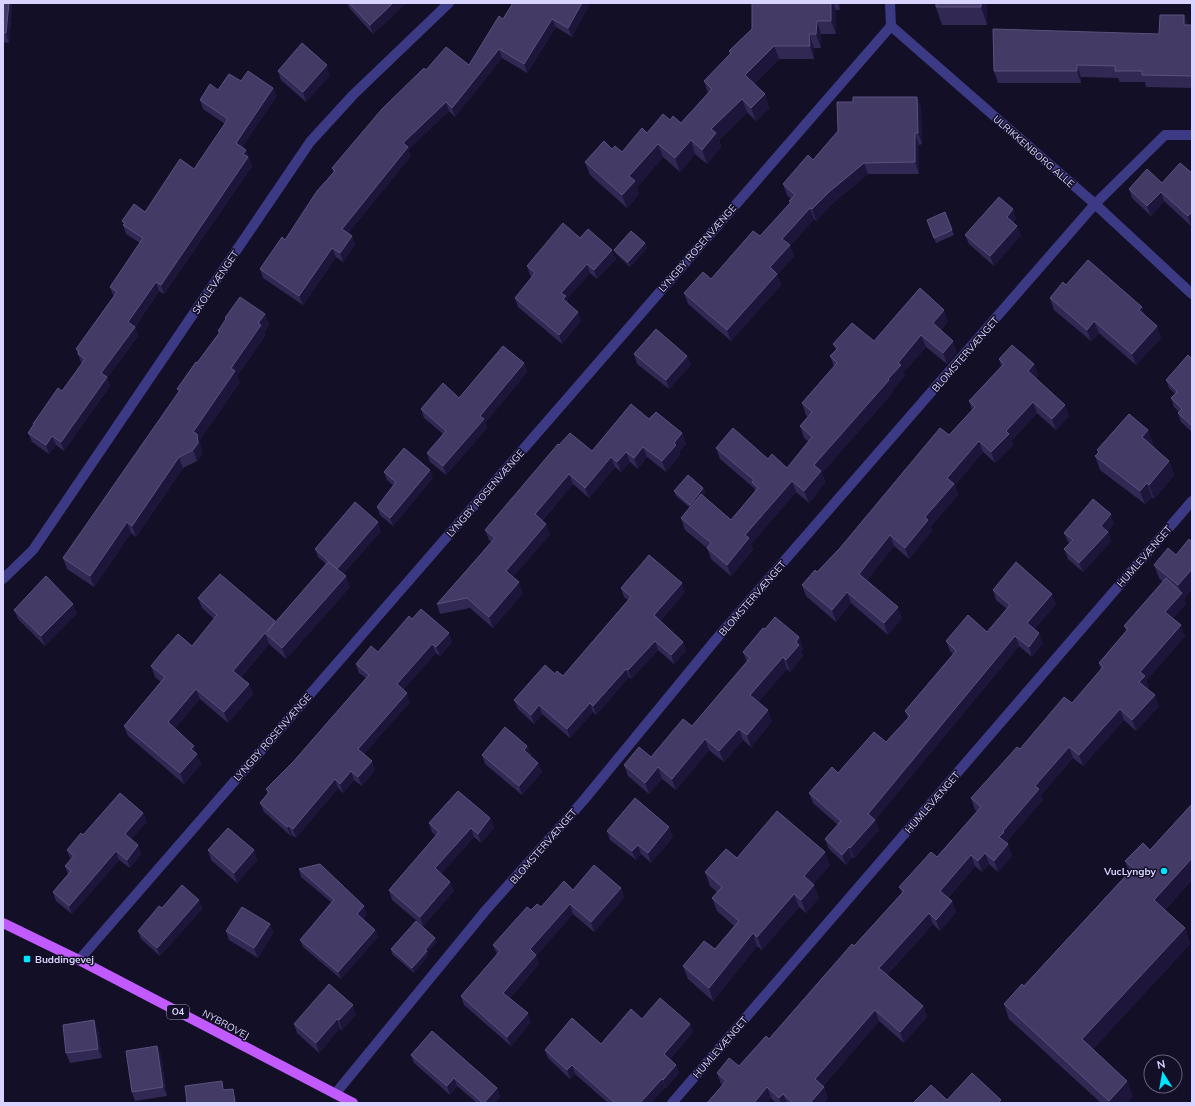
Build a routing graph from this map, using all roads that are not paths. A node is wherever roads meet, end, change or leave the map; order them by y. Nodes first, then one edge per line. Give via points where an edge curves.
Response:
1 (449, 3) edge
2 (890, 3) edge
3 (891, 26) junction
4 (1192, 135) edge
5 (1095, 204) junction
6 (1192, 294) edge
7 (1192, 501) edge
8 (3, 579) edge
9 (3, 923) edge
10 (79, 960) junction
11 (335, 1094) junction
12 (353, 1103) edge
13 (672, 1103) edge

1 - 8 street, SKOLEVÆNGET via 353,95 310,142 33,550
2 - 3 street
3 - 5 street, ULRIKKENBORG ALLE
3 - 10 street, LYNGBY ROSENVÆNGE
4 - 5 street, BLOMSTERVÆNGET via 1165,135
5 - 6 street, ULRIKKENBORG ALLE
5 - 11 street, BLOMSTERVÆNGET via 717,638 583,801 486,910
7 - 13 street, HUMLEVÆNGET
9 - 10 main road, NYBROVEJ / O4
10 - 11 main road, NYBROVEJ / O4
11 - 12 main road, NYBROVEJ / O4

